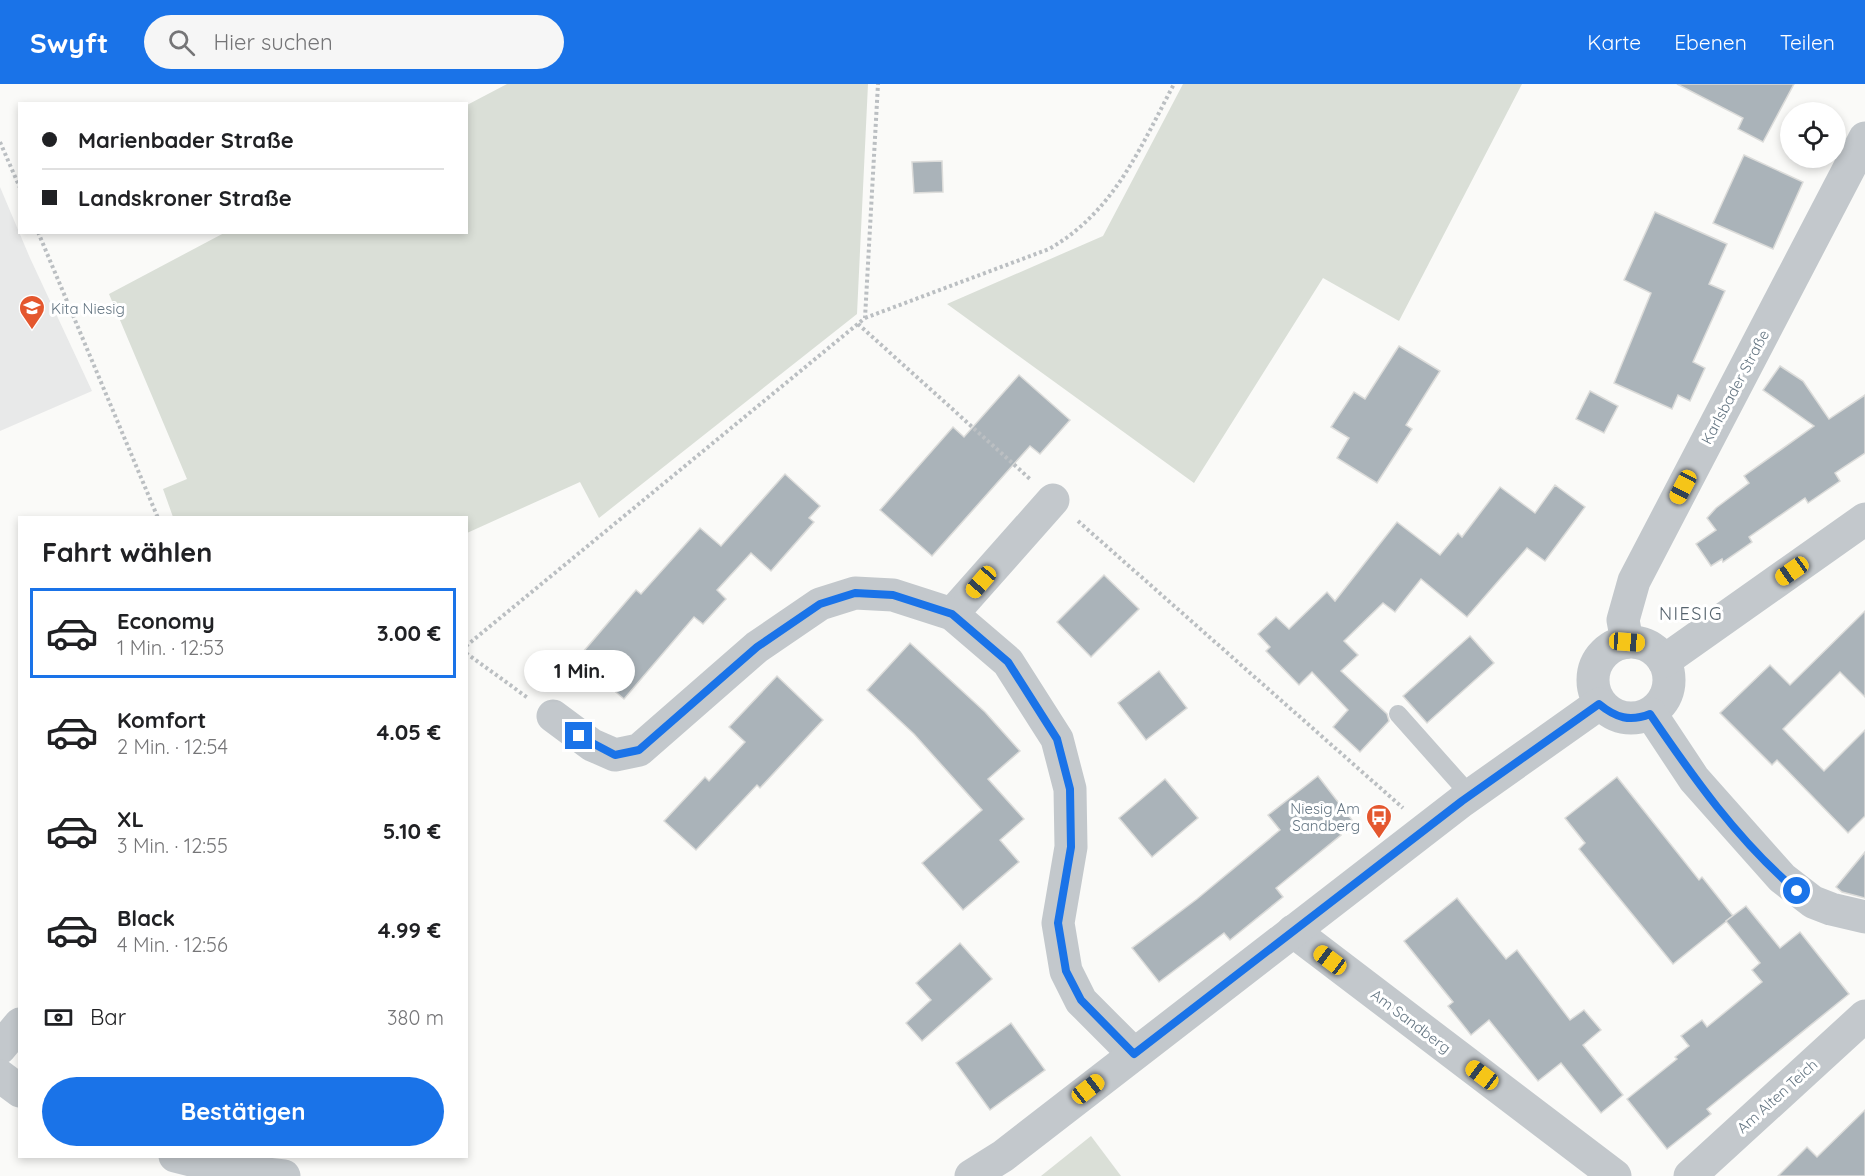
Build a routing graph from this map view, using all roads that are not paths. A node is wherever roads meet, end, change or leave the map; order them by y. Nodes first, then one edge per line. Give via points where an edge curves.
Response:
1 (1865, 138) edge
2 (1053, 500) road end
3 (1865, 519) edge
4 (952, 614) junction
5 (1627, 642) junction
6 (1664, 661) junction
7 (1599, 704) junction
8 (1398, 714) dead end
9 (1650, 714) junction
10 (553, 716) road end
11 (1470, 795) junction
12 (1865, 917) edge
13 (1293, 931) junction
14 (1865, 1016) edge
15 (18, 1026) edge
16 (0, 1048) edge
17 (1134, 1054) junction
18 (0, 1076) edge
19 (18, 1090) edge
20 (182, 1158) edge
21 (284, 1176) edge
22 (971, 1176) edge
23 (1615, 1176) edge
24 (1690, 1176) edge

1 - 5 street, Karlsbader Straße via 1634,581 1623,620
2 - 4 street
3 - 6 street
4 - 10 street via 893,595 855,593 820,604 757,647 639,750 615,755 592,745
4 - 17 street via 1008,662 1057,739 1070,789 1071,847 1058,923 1066,971 1081,1000
5 - 6 street via 1642,643
5 - 7 street via 1606,651 1593,670 1594,693
6 - 9 street via 1669,675 1668,690 1662,704
7 - 9 street via 1623,718 1637,719
7 - 11 street
8 - 11 lane
9 - 12 street via 1694,779 1782,878 1813,902
11 - 13 street
13 - 17 street
13 - 23 street, Am Sandberg
14 - 24 street, Am Alten Teich
15 - 16 street
17 - 22 street via 1003,1156
18 - 19 street
20 - 21 street via 231,1170

